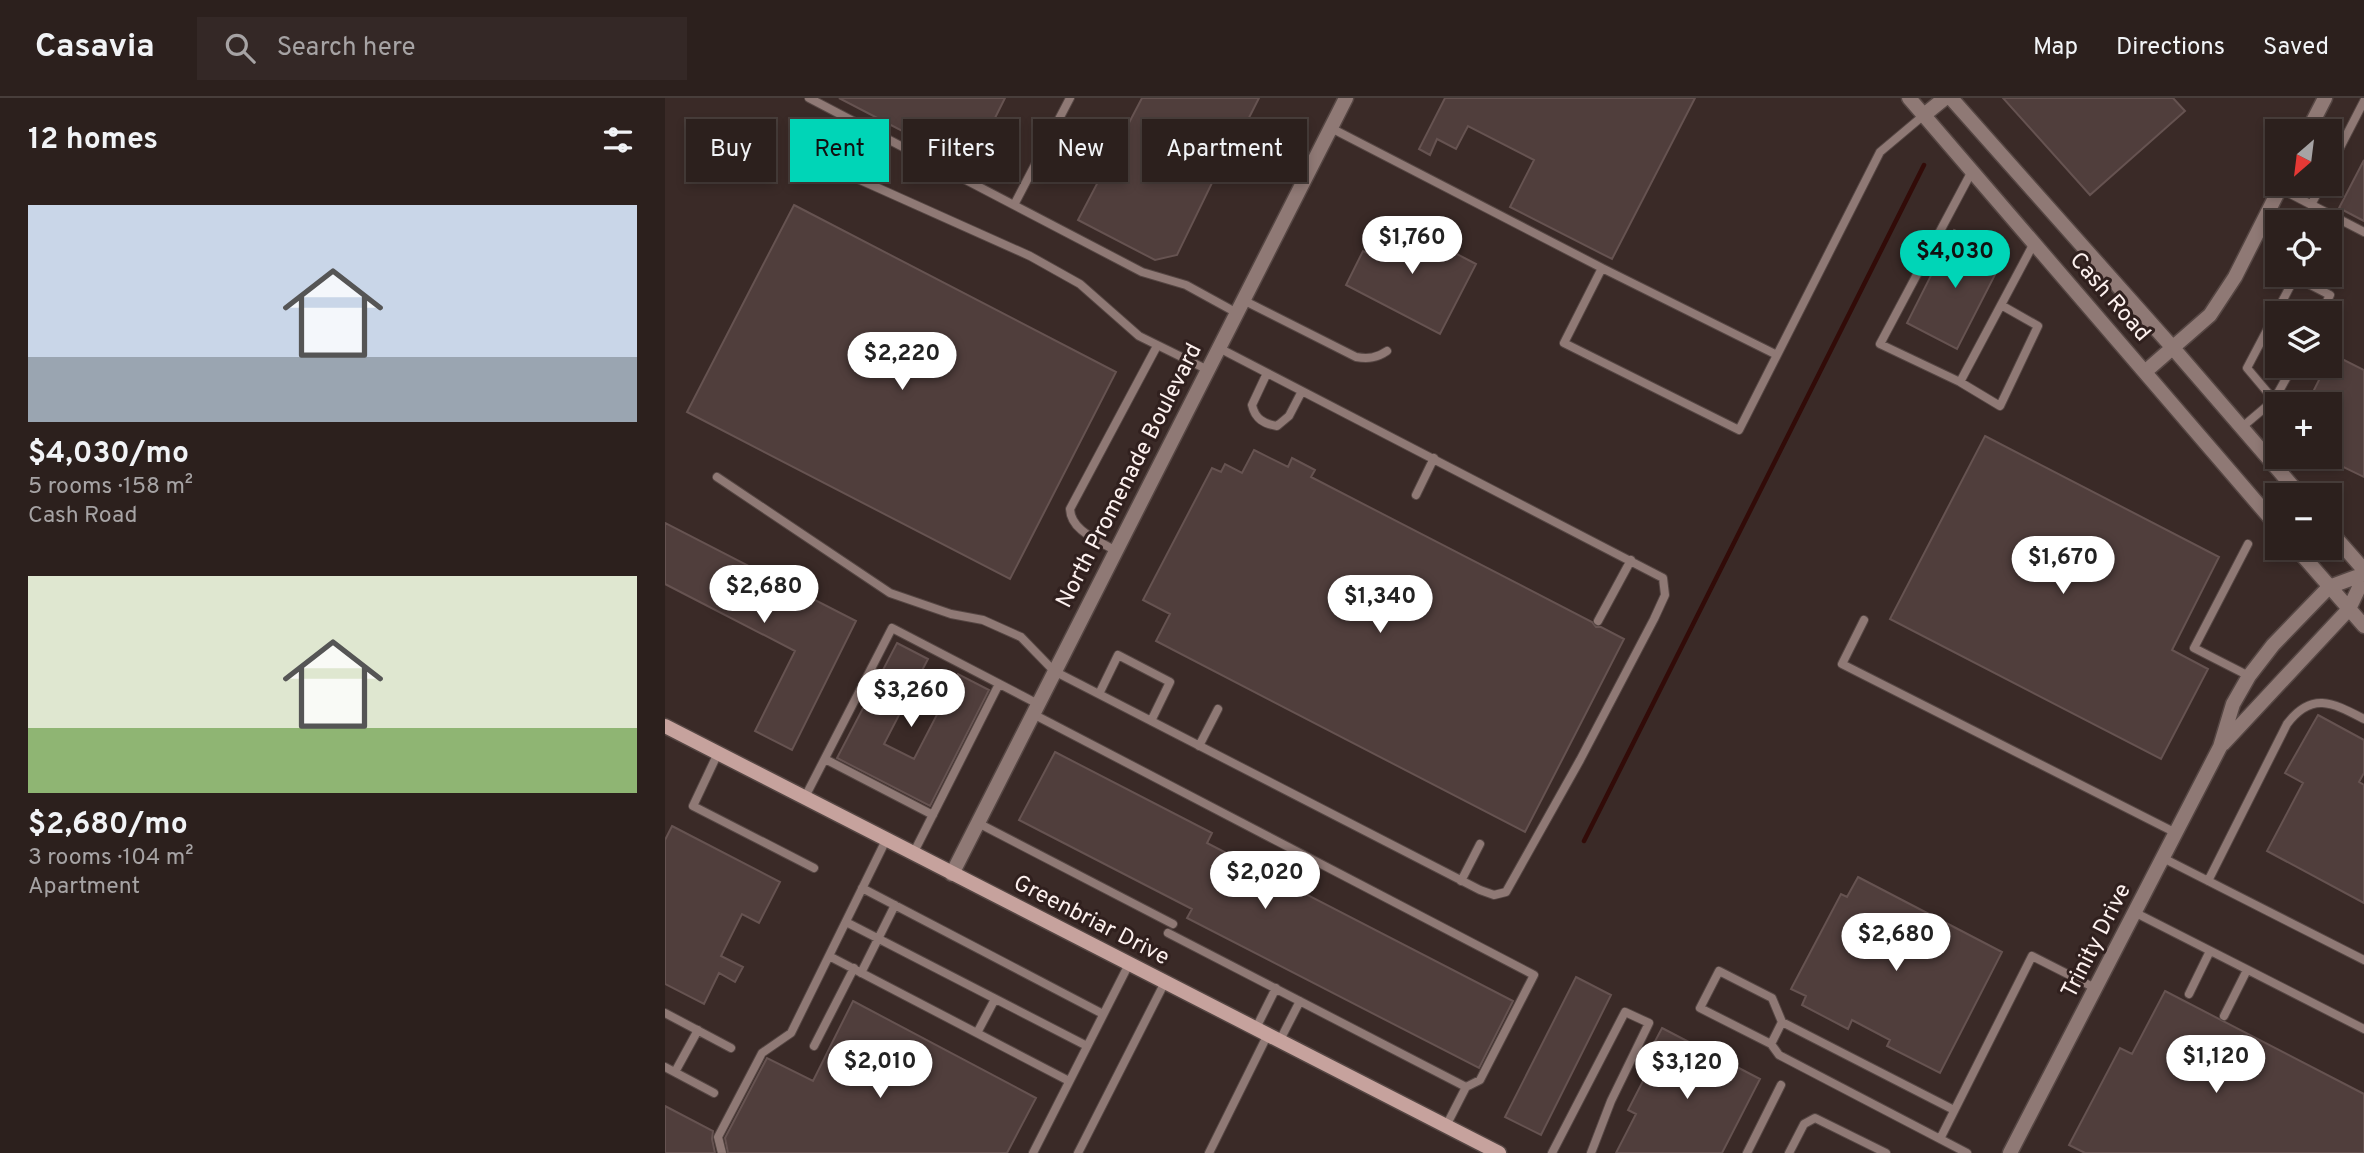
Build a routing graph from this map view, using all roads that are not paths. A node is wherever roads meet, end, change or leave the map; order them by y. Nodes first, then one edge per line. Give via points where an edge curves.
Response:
1 (809, 98) edge
2 (1070, 98) edge
3 (1346, 98) edge
4 (1909, 98) edge
5 (1945, 98) edge
6 (1951, 98) edge
7 (2325, 98) edge
8 (2364, 101) edge
9 (1924, 115) junction
10 (2314, 119) edge
11 (1331, 128) junction
12 (2342, 144) edge
13 (1972, 171) junction
14 (865, 182) edge
15 (2275, 196) edge
16 (2296, 196) edge
17 (2316, 196) edge
18 (1014, 205) junction
19 (2311, 205) junction
20 (2364, 232) edge
21 (2034, 242) junction
22 (1602, 268) junction
23 (2282, 301) edge
24 (2327, 301) edge
25 (2001, 305) junction
26 (1240, 307) junction
27 (2265, 334) edge
28 (1157, 346) junction
29 (1219, 348) junction
30 (2173, 348) junction
31 (1387, 351) dead end
32 (1777, 355) junction
33 (1207, 370) junction
34 (2146, 371) junction
35 (1267, 373) junction
36 (1960, 382) junction
37 (1302, 391) junction
38 (2267, 392) edge
39 (2265, 408) edge
40 (2241, 428) junction
41 (1434, 458) junction
42 (717, 477) dead end
43 (2289, 483) edge
44 (1416, 495) dead end
45 (2265, 512) edge
46 (2248, 544) dead end
47 (2342, 546) edge
48 (1116, 551) junction
49 (1631, 560) junction
50 (2305, 560) edge
51 (2364, 574) edge
52 (2329, 587) junction
53 (2349, 610) junction
54 (1864, 620) dead end
55 (1598, 621) dead end
56 (2364, 626) edge
57 (1055, 671) junction
58 (2249, 676) junction
59 (999, 684) junction
60 (1099, 694) junction
61 (1035, 709) junction
62 (1218, 709) dead end
63 (2364, 719) edge
64 (1151, 721) junction
65 (665, 726) edge
66 (1199, 746) junction
67 (2220, 747) junction
68 (718, 753) junction
69 (825, 759) junction
70 (805, 797) junction
71 (933, 815) junction
72 (978, 823) junction
73 (2176, 833) junction
74 (886, 840) junction
75 (1480, 844) dead end
76 (913, 854) junction
77 (2163, 858) junction
78 (814, 868) dead end
79 (952, 874) junction
80 (1461, 880) junction
81 (2208, 881) junction
82 (862, 888) junction
83 (895, 905) junction
84 (2134, 912) junction
85 (846, 922) junction
86 (1173, 924) dead end
87 (1168, 933) dead end
88 (878, 939) junction
89 (2210, 951) junction
90 (829, 956) junction
91 (2364, 960) edge
92 (1129, 964) junction
93 (857, 970) junction
94 (2247, 970) junction
95 (1165, 982) junction
96 (1276, 988) junction
97 (2095, 988) junction
98 (2189, 994) dead end
99 (995, 999) junction
100 (1300, 1000) junction
101 (665, 1013) edge
102 (1103, 1014) junction
103 (2224, 1016) dead end
104 (1782, 1022) junction
105 (2364, 1029) edge
106 (698, 1030) junction
107 (977, 1033) junction
108 (1268, 1034) junction
109 (1771, 1044) junction
110 (814, 1046) dead end
111 (1087, 1046) junction
112 (731, 1048) dead end
113 (665, 1067) edge
114 (675, 1072) junction
115 (1069, 1081) junction
116 (1781, 1085) dead end
117 (1467, 1087) junction
118 (714, 1093) dead end
119 (1954, 1110) junction
120 (1446, 1126) junction
121 (1940, 1139) junction
122 (722, 1153) edge
123 (1033, 1153) edge
124 (1079, 1153) edge
125 (1209, 1153) edge
126 (1499, 1153) edge
127 (1552, 1153) edge
128 (1591, 1153) edge
129 (1747, 1153) edge
130 (1789, 1153) edge
131 (1886, 1153) edge
132 (1967, 1153) edge
133 (2010, 1153) edge

1 - 18 lane
2 - 18 lane
3 - 11 street, North Promenade Boulevard
4 - 9 street, Cash Road
5 - 9 street
6 - 30 street, Cash Road
7 - 10 street
8 - 12 lane
9 - 13 street, Cash Road
9 - 32 lane via 1880,152
11 - 22 lane
11 - 26 street, North Promenade Boulevard
13 - 21 street, Cash Road
13 - 36 lane via 1880,344
14 - 28 lane via 1030,256 1080,284
15 - 30 street via 2235,277 2210,315
16 - 19 lane
17 - 19 lane
18 - 26 lane via 1142,272
19 - 20 lane
21 - 25 lane
21 - 34 street, Cash Road
22 - 32 lane
22 - 32 lane via 1564,343 1739,430
23 - 24 lane via 2295,277 2330,295
25 - 36 lane
25 - 36 lane via 2038,326 2000,405
26 - 29 street, North Promenade Boulevard
26 - 31 lane via 1356,357 1366,359
27 - 38 lane via 2247,368
28 - 33 lane
28 - 48 lane via 1070,509 1076,526
29 - 33 street, North Promenade Boulevard
29 - 35 lane
30 - 34 street
30 - 40 street, Cash Road
33 - 48 street, North Promenade Boulevard
34 - 45 street, Cash Road
35 - 37 lane
35 - 37 lane via 1252,405 1263,422 1284,423
37 - 41 lane
39 - 40 lane
40 - 43 street, Cash Road
41 - 44 lane
41 - 49 lane
42 - 57 lane via 890,593 983,620 1021,637
46 - 58 lane via 2194,648
47 - 51 street
48 - 57 street, North Promenade Boulevard
49 - 55 lane
49 - 80 lane via 1663,578 1665,595 1580,760 1506,892 1494,895
50 - 52 street
51 - 52 street, Trinity Drive
51 - 53 street, Trinity Drive
52 - 53 street
52 - 58 street, Trinity Drive
53 - 56 street
53 - 67 street, Trinity Drive
54 - 73 lane via 1842,664
57 - 60 lane
57 - 61 street, North Promenade Boulevard
58 - 67 street, Trinity Drive via 2233,704
59 - 61 lane
59 - 69 lane via 892,628
59 - 71 lane
60 - 64 lane
60 - 64 lane via 1118,655 1170,682
61 - 72 street, North Promenade Boulevard
61 - 117 lane via 1534,975 1480,1080
62 - 66 lane
63 - 81 lane via 2318,702 2296,712
64 - 66 lane
65 - 68 street, Greenbriar Drive
66 - 80 lane
67 - 73 street, Trinity Drive
68 - 70 street, Greenbriar Drive
68 - 78 lane via 692,806
69 - 70 lane
69 - 71 lane
70 - 74 street, Greenbriar Drive
71 - 76 lane
72 - 79 street, North Promenade Boulevard
72 - 86 lane
73 - 77 street, Trinity Drive
74 - 76 street, Greenbriar Drive
74 - 82 lane
75 - 80 lane
76 - 79 street, Greenbriar Drive
77 - 81 lane
77 - 84 street, Trinity Drive
79 - 92 street, Greenbriar Drive
81 - 91 lane
82 - 83 lane
82 - 85 lane
83 - 88 lane
83 - 102 lane
84 - 89 lane
84 - 97 street, Trinity Drive
85 - 88 lane
85 - 90 lane
87 - 96 lane
88 - 93 lane
88 - 99 lane
89 - 94 lane
89 - 98 lane
90 - 93 lane
90 - 122 lane via 791,1033 762,1053 718,1137
92 - 95 street, Greenbriar Drive
92 - 102 lane
93 - 107 lane
93 - 110 lane
94 - 103 lane
94 - 105 lane
95 - 108 street, Greenbriar Drive
95 - 124 lane
96 - 100 lane
96 - 108 lane
97 - 119 lane via 2032,956
97 - 133 street, Trinity Drive
99 - 107 lane
99 - 111 lane
100 - 108 lane
100 - 117 lane
101 - 106 lane
102 - 111 lane
104 - 109 lane
104 - 109 lane via 1772,998 1719,971 1700,1008
104 - 119 lane
106 - 112 lane
106 - 114 lane
107 - 115 lane
108 - 120 street, Greenbriar Drive
108 - 125 lane
109 - 121 lane via 1779,1055
111 - 115 lane
113 - 114 lane
114 - 118 lane
115 - 123 lane
116 - 129 lane
117 - 120 lane
119 - 121 lane
120 - 126 street, Greenbriar Drive
121 - 132 lane
127 - 128 lane via 1625,1012 1649,1023
130 - 131 lane via 1804,1124 1815,1118

